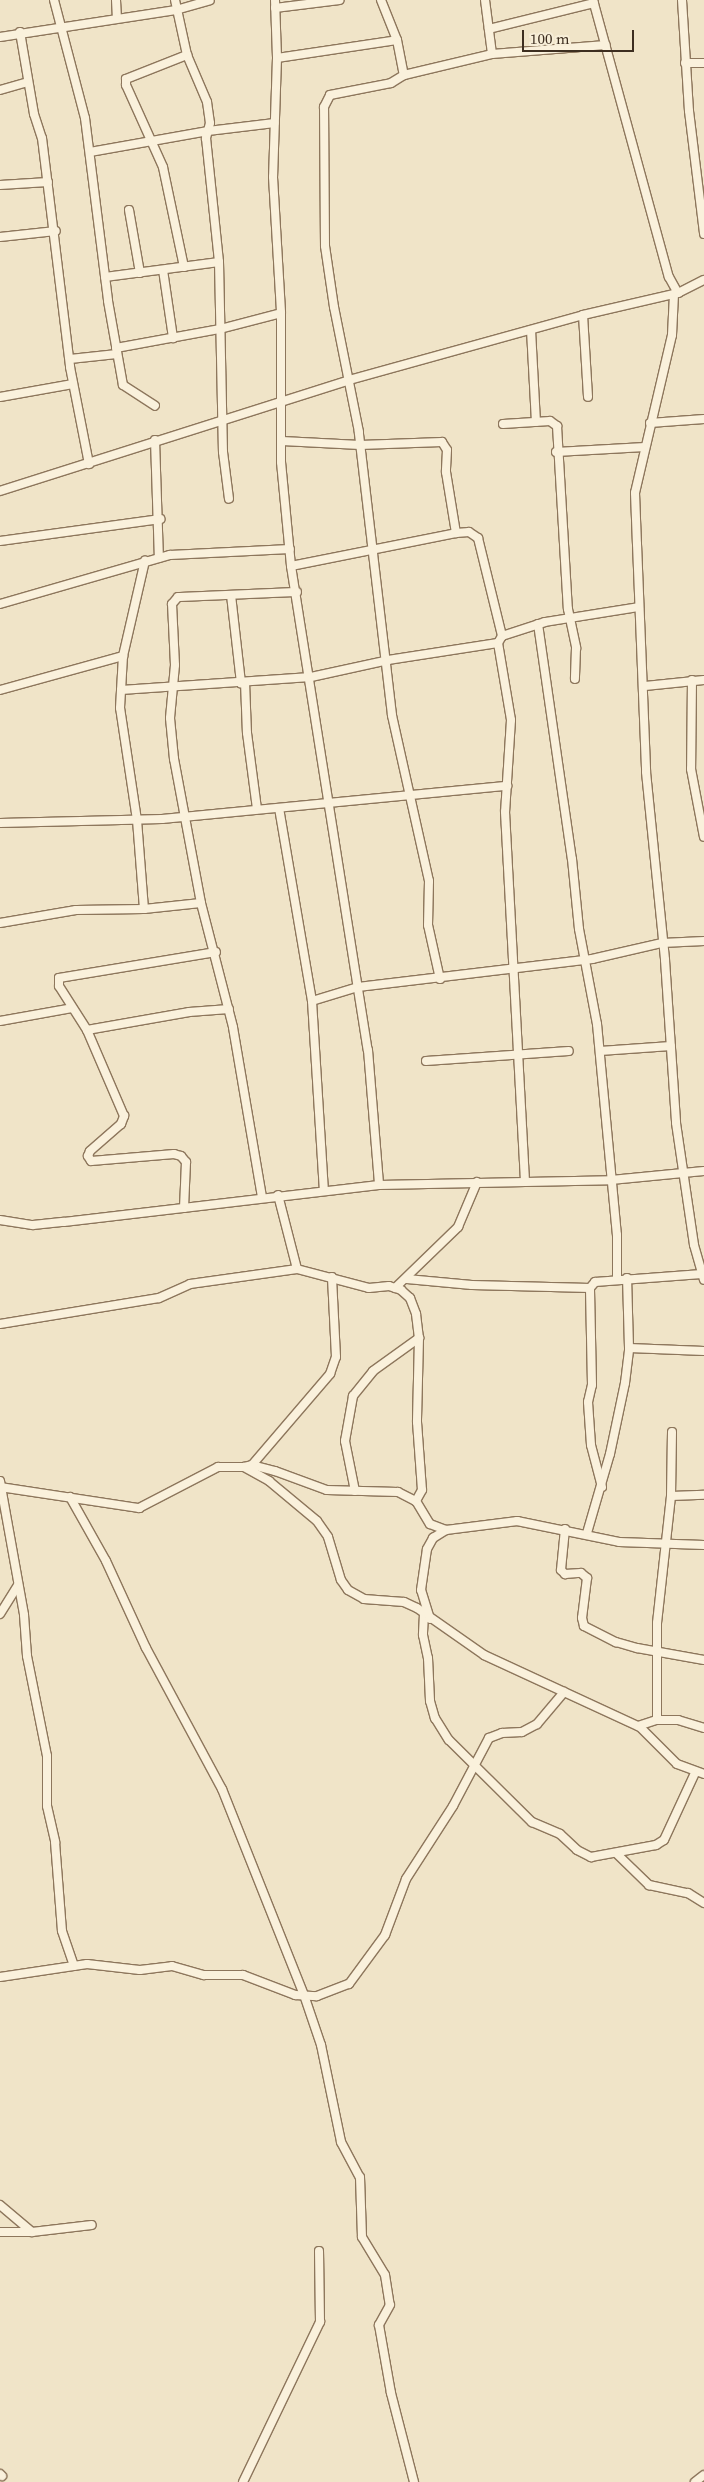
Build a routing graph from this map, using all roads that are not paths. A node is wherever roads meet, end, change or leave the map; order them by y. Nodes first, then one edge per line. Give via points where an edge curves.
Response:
1 (54, 0) edge
2 (116, 0) edge
3 (175, 0) edge
4 (210, 0) edge
5 (340, 0) edge
6 (381, 0) edge
7 (485, 0) edge
8 (682, 0) edge
9 (594, 2) edge
10 (275, 4) edge
11 (176, 10) junction
12 (117, 18) junction
13 (61, 29) junction
14 (488, 29) junction
15 (20, 32) junction
16 (0, 37) edge
17 (397, 40) junction
18 (606, 45) junction
19 (492, 54) junction
20 (186, 55) junction
21 (277, 58) junction
22 (685, 63) junction
23 (704, 63) edge
24 (404, 75) junction
25 (28, 82) junction
26 (0, 90) edge
27 (275, 124) junction
28 (208, 131) junction
29 (153, 143) junction
30 (90, 152) junction
31 (48, 182) junction
32 (0, 185) edge
33 (129, 210) dead end
34 (56, 231) junction
35 (704, 234) edge
36 (0, 237) edge
37 (219, 262) junction
38 (184, 267) junction
39 (163, 270) junction
40 (140, 272) junction
41 (105, 276) junction
42 (704, 280) edge
43 (676, 294) junction
44 (281, 313) junction
45 (584, 316) junction
46 (220, 329) junction
47 (531, 330) junction
48 (173, 338) junction
49 (117, 351) junction
50 (70, 359) junction
51 (349, 380) junction
52 (73, 384) junction
53 (0, 397) edge
54 (588, 397) dead end
55 (283, 400) junction
56 (154, 406) dead end
57 (222, 419) junction
58 (704, 419) edge
59 (536, 422) junction
60 (650, 423) junction
61 (502, 424) dead end
62 (155, 440) junction
63 (282, 441) junction
64 (360, 445) junction
65 (645, 447) junction
66 (556, 452) junction
67 (89, 464) junction
68 (0, 491) edge
69 (228, 500) dead end
70 (160, 519) junction
71 (456, 533) junction
72 (0, 541) edge
73 (290, 549) junction
74 (372, 552) junction
75 (159, 558) junction
76 (145, 561) junction
77 (291, 566) junction
78 (297, 592) junction
79 (231, 595) junction
80 (0, 604) edge
81 (639, 607) junction
82 (571, 618) junction
83 (538, 624) junction
84 (500, 639) junction
85 (123, 656) junction
86 (388, 660) junction
87 (311, 677) junction
88 (575, 679) dead end
89 (692, 680) junction
90 (704, 680) edge
91 (243, 682) junction
92 (645, 686) junction
93 (173, 687) junction
94 (0, 690) edge
95 (121, 690) junction
96 (507, 786) junction
97 (408, 795) junction
98 (331, 803) junction
99 (279, 808) junction
100 (257, 809) junction
101 (185, 817) junction
102 (137, 820) junction
103 (0, 823) edge
104 (704, 836) edge
105 (202, 903) junction
106 (144, 909) junction
107 (0, 923) edge
108 (704, 941) edge
109 (662, 943) junction
110 (216, 952) junction
111 (586, 960) junction
112 (512, 969) junction
113 (440, 979) junction
114 (358, 988) junction
115 (312, 1002) junction
116 (72, 1008) junction
117 (229, 1009) junction
118 (0, 1021) edge
119 (87, 1030) junction
120 (671, 1046) junction
121 (568, 1051) dead end
122 (600, 1051) junction
123 (519, 1055) junction
124 (426, 1061) dead end
125 (704, 1171) edge
126 (685, 1174) junction
127 (611, 1180) junction
128 (525, 1181) junction
129 (477, 1182) junction
130 (379, 1185) junction
131 (324, 1190) junction
132 (278, 1195) junction
133 (262, 1197) junction
134 (184, 1208) junction
135 (0, 1220) edge
136 (297, 1268) junction
137 (332, 1277) junction
138 (703, 1277) edge
139 (627, 1278) junction
140 (407, 1279) junction
141 (617, 1279) junction
142 (395, 1288) junction
143 (590, 1288) junction
144 (0, 1324) edge
145 (418, 1338) junction
146 (629, 1348) junction
147 (704, 1351) edge
148 (672, 1432) dead end
149 (248, 1466) junction
150 (1, 1485) edge
151 (602, 1486) junction
152 (355, 1491) junction
153 (704, 1495) edge
154 (670, 1496) junction
155 (70, 1497) junction
156 (416, 1501) junction
157 (565, 1529) junction
158 (446, 1530) junction
159 (587, 1533) junction
160 (666, 1543) junction
161 (704, 1545) edge
162 (18, 1585) junction
163 (0, 1614) edge
164 (428, 1617) junction
165 (656, 1653) junction
166 (704, 1660) edge
167 (564, 1692) junction
168 (657, 1720) junction
169 (638, 1726) junction
170 (704, 1728) edge
171 (476, 1764) junction
172 (695, 1773) junction
173 (704, 1774) edge
174 (617, 1854) junction
175 (704, 1903) edge
176 (74, 1966) junction
177 (0, 1977) edge
178 (304, 1995) junction
179 (0, 2205) edge
180 (92, 2225) dead end
181 (0, 2232) edge
182 (32, 2232) junction
183 (319, 2251) dead end
184 (704, 2475) edge
185 (243, 2482) edge
186 (414, 2482) edge
187 (695, 2482) edge

1 - 13 street
2 - 12 street
3 - 11 street
4 - 11 street
5 - 10 street
6 - 17 street
7 - 14 street
8 - 22 street
9 - 14 street
9 - 18 street
10 - 21 street
11 - 12 street
11 - 20 street
12 - 13 street
13 - 15 street
13 - 30 street via 85,118
14 - 19 street
15 - 16 street
15 - 25 street
17 - 21 street
17 - 24 street
18 - 19 street
18 - 43 street
19 - 24 street
20 - 28 street via 207,102
20 - 29 street via 126,79
21 - 27 street
22 - 23 street
22 - 35 street
24 - 51 street via 391,83 330,95 324,107 326,246
25 - 26 street
25 - 31 street via 42,138
27 - 28 street
27 - 44 street via 273,177
28 - 29 street
28 - 37 street via 206,138
29 - 30 street
29 - 38 street via 163,166
30 - 41 street
31 - 32 street
31 - 34 street
33 - 40 street
34 - 36 street
34 - 50 street
37 - 38 street
37 - 46 street
38 - 39 street
39 - 40 street
39 - 48 street
40 - 41 street
41 - 49 street
42 - 43 street
43 - 45 street
43 - 60 street via 672,336
44 - 46 street
44 - 55 street
45 - 47 street
45 - 54 street
46 - 48 street
46 - 57 street
47 - 51 street
47 - 59 street
48 - 49 street
49 - 50 street
49 - 56 street via 123,386
50 - 52 street
51 - 55 street
51 - 64 street
52 - 53 street
52 - 67 street
55 - 57 street
55 - 63 street
57 - 62 street
57 - 69 street
58 - 60 street
59 - 61 street
59 - 66 street via 555,422
60 - 65 street
62 - 67 street
62 - 70 street
63 - 64 street
63 - 73 street
64 - 71 street via 442,442 447,450 446,472
64 - 74 street
65 - 66 street
65 - 81 street via 636,493
66 - 82 street
67 - 68 street
70 - 72 street
70 - 75 street
71 - 74 street
71 - 84 street via 469,532 478,538
73 - 75 street
73 - 77 street
74 - 77 street
74 - 86 street
75 - 76 street
76 - 80 street
76 - 85 street
77 - 78 street
78 - 79 street
78 - 87 street
79 - 91 street
79 - 93 street via 173,600
81 - 82 street
81 - 92 street
82 - 83 street
82 - 88 street via 576,648
83 - 84 street
83 - 111 street via 572,859 580,939
84 - 86 street
84 - 96 street via 511,720
85 - 94 street
85 - 95 street
86 - 87 street
86 - 97 street via 392,715
87 - 91 street
87 - 98 street
89 - 90 street
89 - 92 street
89 - 104 street via 690,769
91 - 93 street
91 - 100 street
92 - 109 street via 646,772
93 - 95 street
93 - 101 street via 170,718
95 - 102 street via 124,742
96 - 97 street
96 - 112 street via 505,812
97 - 98 street
97 - 113 street via 429,881 428,925
98 - 99 street
98 - 114 street
99 - 100 street
99 - 115 street
100 - 101 street
101 - 102 street
101 - 105 street
102 - 103 street
102 - 106 street
105 - 106 street
105 - 110 street
106 - 107 street via 76,910
108 - 109 street
109 - 111 street via 627,954
109 - 120 street
110 - 116 street via 152,964 67,974 59,978 59,986
110 - 117 street
111 - 112 street
111 - 122 street
112 - 113 street
112 - 123 street
113 - 114 street
114 - 115 street
114 - 130 street via 368,1050
115 - 131 street
116 - 118 street
116 - 119 street
117 - 119 street via 189,1012
117 - 133 street
119 - 134 street via 124,1116 121,1124 88,1156 91,1161 181,1156 186,1162
120 - 122 street
120 - 126 street via 676,1123
121 - 123 street
122 - 127 street
123 - 124 street
123 - 128 street
125 - 126 street
126 - 127 street
126 - 138 street via 694,1244
127 - 128 street
127 - 141 street
128 - 129 street
129 - 130 street
129 - 140 street via 458,1227
130 - 131 street
131 - 132 street
132 - 133 street
132 - 136 street
133 - 134 street
134 - 135 street via 48,1224
136 - 137 street
136 - 144 street via 190,1284 159,1298
137 - 142 street via 369,1288
137 - 149 street via 336,1356 330,1374
138 - 139 street
139 - 141 street
139 - 146 street
140 - 142 street
140 - 143 street via 472,1285
141 - 143 street via 595,1282
142 - 145 street via 410,1298 416,1314
143 - 151 street via 592,1385 588,1402 591,1445
145 - 152 street via 373,1371 353,1396 345,1441
145 - 156 street via 417,1422 422,1490
146 - 147 street
146 - 151 street
148 - 154 street
149 - 152 street via 327,1490
149 - 155 street via 218,1467 139,1508
149 - 164 street via 317,1521 328,1537 341,1580 348,1590 364,1599 404,1602
150 - 155 street
150 - 162 street
151 - 159 street
152 - 156 street via 398,1492
153 - 154 street
154 - 160 street
155 - 178 street via 222,1789
156 - 158 street via 430,1524
157 - 158 street via 517,1521
157 - 159 street
157 - 165 street via 561,1570 565,1574 581,1573 586,1578 584,1626 616,1642
158 - 164 street via 433,1538 426,1549 421,1590
159 - 160 street via 619,1542
160 - 161 street
160 - 165 street
162 - 163 street
162 - 176 street via 29,1665 48,1756 47,1806 55,1842 62,1932
164 - 167 street via 452,1630 484,1655
164 - 171 street via 423,1635 428,1658 428,1690 435,1718 449,1740
165 - 166 street
165 - 168 street
167 - 169 street
167 - 171 street via 536,1724 522,1732 502,1733 489,1738
168 - 169 street
168 - 170 street via 678,1720
169 - 172 street via 665,1754
171 - 174 street via 532,1822 560,1834 577,1850 591,1857
171 - 178 street via 406,1879 385,1935 349,1984 317,1996
172 - 173 street
172 - 174 street via 664,1840 656,1846
174 - 175 street via 649,1885 688,1893
176 - 177 street
176 - 178 street via 87,1964 140,1970 172,1966 204,1975 243,1975 282,1992
178 - 186 street via 321,2046 341,2142 360,2177 362,2237 385,2275 390,2305 379,2326 391,2393
179 - 182 street
180 - 182 street
181 - 182 street
183 - 185 street via 320,2322
184 - 187 street

